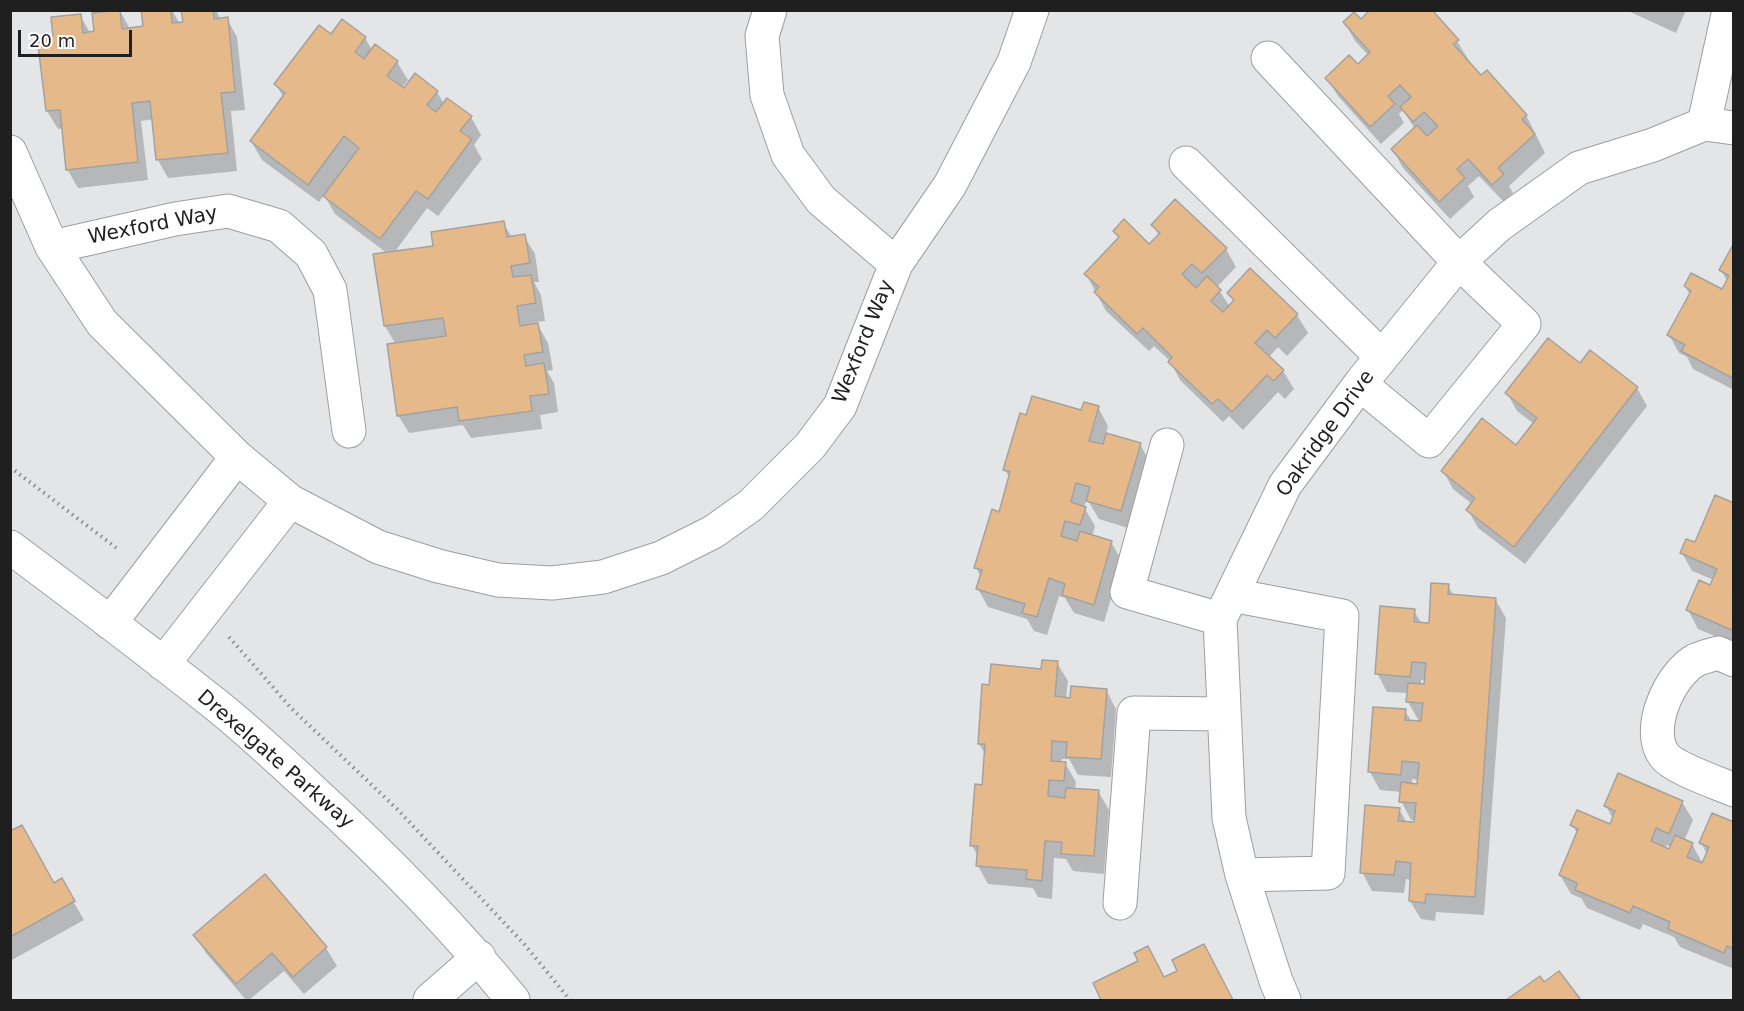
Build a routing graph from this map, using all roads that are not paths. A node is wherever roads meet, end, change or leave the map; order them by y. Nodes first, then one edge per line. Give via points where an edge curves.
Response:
1 (770, 10) edge
2 (1032, 10) edge
3 (1729, 10) edge
4 (1268, 58) dead end
5 (1719, 126) edge
6 (10, 152) edge
7 (1186, 163) dead end
8 (52, 247) junction
9 (1459, 262) junction
10 (896, 264) junction
11 (1382, 357) junction
12 (1360, 384) junction
13 (349, 431) dead end
14 (1167, 445) dead end
15 (237, 457) junction
16 (290, 501) junction
17 (10, 547) edge
18 (1226, 608) junction
19 (110, 623) junction
20 (1734, 660) edge
21 (163, 664) junction
22 (1224, 714) junction
23 (1734, 790) edge
24 (1242, 875) junction
25 (1120, 903) dead end
26 (479, 957) junction
27 (430, 1000) edge
28 (513, 1000) edge
29 (1284, 1000) edge

1 - 10 street via 762,36 767,95 788,155 821,200
2 - 10 street, Wexford Way via 1014,62 950,184
3 - 5 street
4 - 9 street
5 - 9 street, Oakridge Drive via 1579,168 1498,225
6 - 8 street, Wexford Way
7 - 11 street
8 - 13 street, Wexford Way via 228,211 279,226 311,254 330,290
8 - 15 street, Wexford Way via 102,323
9 - 11 street, Oakridge Drive
9 - 12 street via 1524,324 1430,441
10 - 16 street, Wexford Way via 840,406 810,446 751,505 712,532 661,558 603,577 552,583 498,580 378,547
11 - 12 street, Oakridge Drive
12 - 18 street, Oakridge Drive via 1286,484
14 - 18 street via 1127,592
15 - 16 street, Wexford Way
15 - 19 street
16 - 21 street
17 - 19 street, Drexelgate Parkway
18 - 22 street, Oakridge Drive
18 - 24 street via 1342,615 1328,873
19 - 21 street, Drexelgate Parkway
20 - 23 street via 1718,653 1695,660 1673,682 1660,709 1656,737 1664,756 1677,766
21 - 26 street, Drexelgate Parkway via 221,709 342,817
22 - 24 street, Oakridge Drive via 1229,818
22 - 25 street via 1134,713
24 - 29 street, Oakridge Drive
26 - 27 street
26 - 28 street, Drexelgate Parkway

